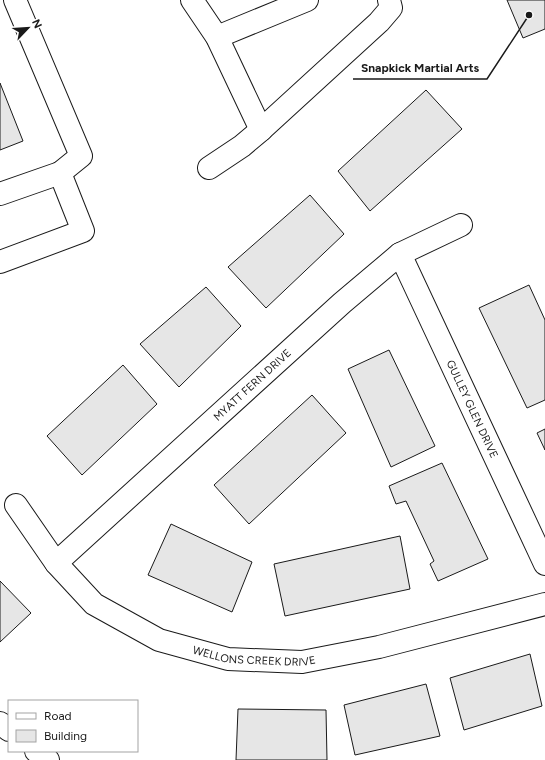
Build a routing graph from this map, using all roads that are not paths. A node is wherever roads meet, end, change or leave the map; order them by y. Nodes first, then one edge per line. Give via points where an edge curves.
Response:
1 (15, 0) edge
2 (192, 0) edge
3 (307, 0) edge
4 (389, 0) edge
5 (217, 37) junction
6 (261, 130) junction
7 (209, 168) dead end
8 (60, 173) junction
9 (0, 194) edge
10 (461, 224) dead end
11 (400, 254) junction
12 (0, 262) edge
13 (16, 506) dead end
14 (56, 563) junction
15 (545, 564) edge
16 (545, 604) edge
17 (0, 723) edge
18 (8, 729) edge
19 (37, 752) edge
20 (48, 760) edge

1 - 8 street via 81,156
2 - 5 street
3 - 5 street
4 - 6 street via 391,8 379,22
5 - 6 street
6 - 7 street
8 - 9 street
8 - 12 street via 83,231
10 - 11 street, MYATT FERN DRIVE
11 - 14 street, MYATT FERN DRIVE via 342,303
11 - 15 street, GULLEY GLEN DRIVE
13 - 14 street, WELLONS CREEK DRIVE
14 - 16 street, WELLONS CREEK DRIVE via 94,604 158,640 228,659 302,662 379,647
17 - 18 street
19 - 20 street

